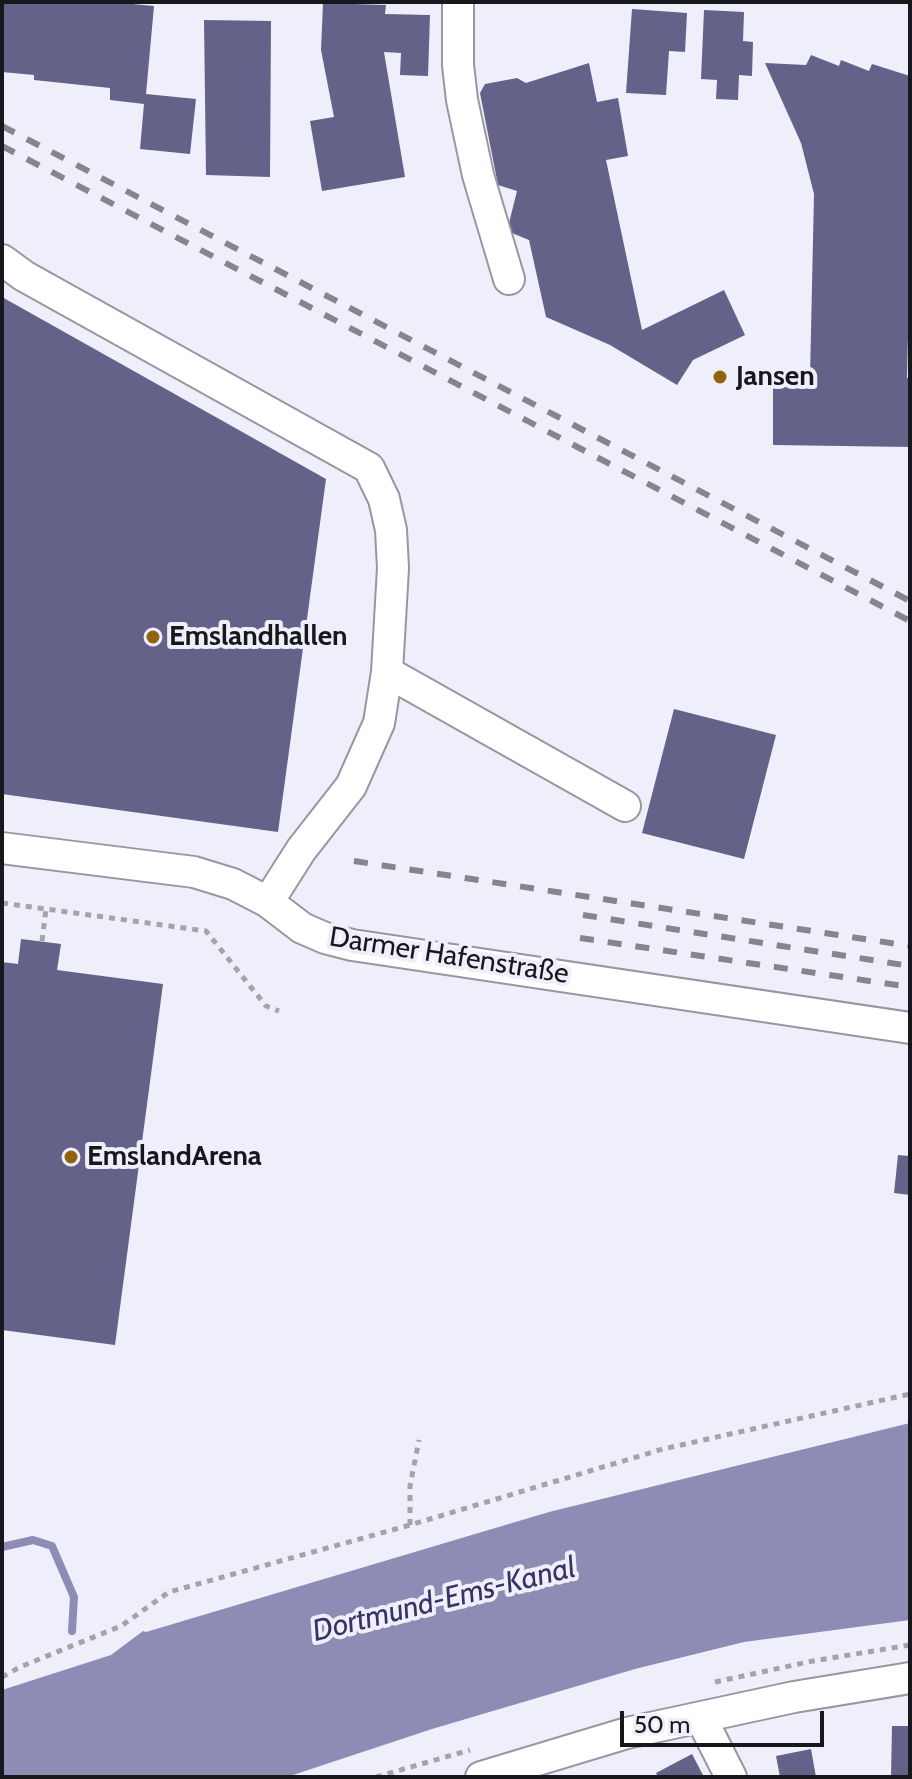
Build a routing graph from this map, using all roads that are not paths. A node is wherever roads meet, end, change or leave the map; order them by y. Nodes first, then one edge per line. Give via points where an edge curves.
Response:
1 (458, 2) edge
2 (2, 260) edge
3 (509, 279) dead end
4 (387, 672) junction
5 (625, 806) dead end
6 (2, 848) edge
7 (268, 902) junction
8 (910, 1028) edge
9 (910, 1678) edge
10 (701, 1718) junction
11 (481, 1777) edge
12 (731, 1777) edge

1 - 3 street via 462,100
2 - 4 street via 369,468 391,530
4 - 5 street
4 - 7 street via 379,723 351,786
6 - 7 street, Darmer Hafenstraße via 194,872
7 - 8 street, Darmer Hafenstraße via 302,928 352,945
9 - 10 street
10 - 11 street via 627,1733
10 - 12 street

